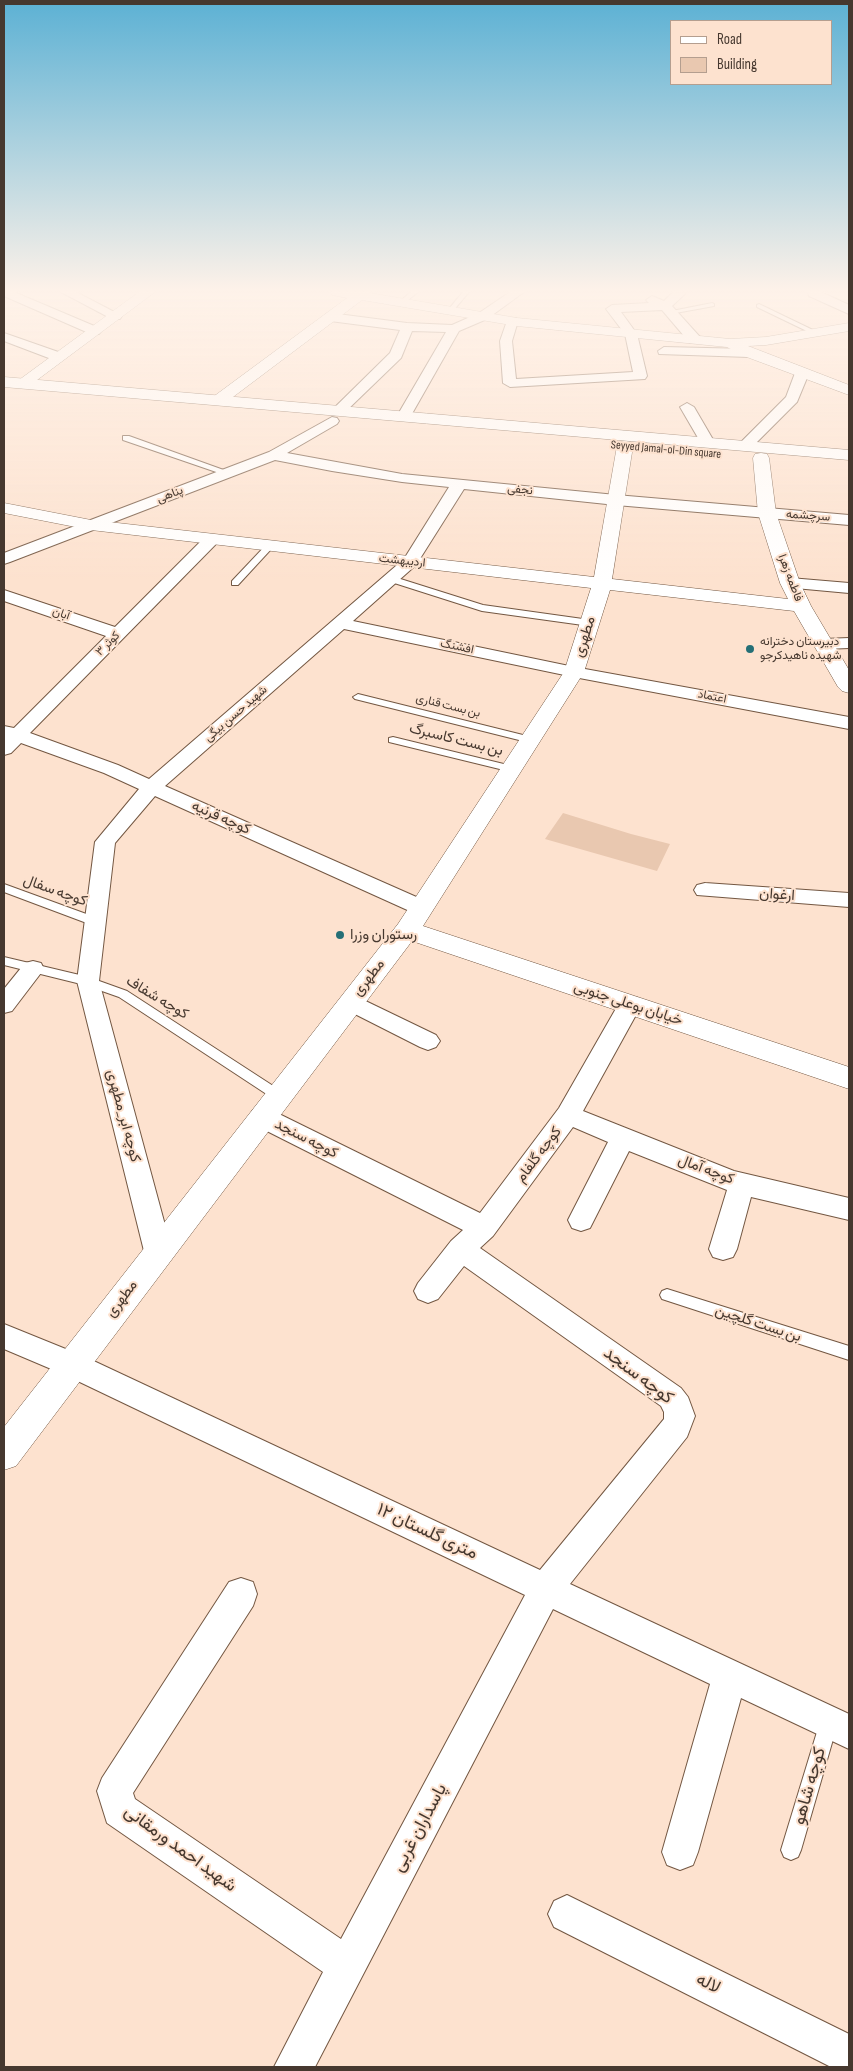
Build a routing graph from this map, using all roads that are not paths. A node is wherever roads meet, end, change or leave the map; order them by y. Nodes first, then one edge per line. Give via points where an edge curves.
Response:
1 (234, 389) edge
2 (362, 389) edge
3 (420, 389) edge
4 (796, 389) edge
5 (10, 390) edge
6 (219, 400) junction
7 (687, 407) dead end
8 (335, 416) junction
9 (404, 416) junction
10 (470, 428) junction
11 (126, 438) dead end
12 (708, 443) junction
13 (625, 446) junction
14 (745, 446) junction
15 (274, 454) junction
16 (849, 455) edge
17 (761, 458) junction
18 (849, 466) edge
19 (228, 473) junction
20 (459, 484) junction
21 (616, 500) junction
22 (4, 508) edge
23 (768, 513) junction
24 (849, 520) edge
25 (91, 525) junction
26 (212, 539) junction
27 (270, 546) junction
28 (4, 559) edge
29 (410, 562) junction
30 (391, 579) junction
31 (235, 583) dead end
32 (790, 583) junction
33 (602, 584) junction
34 (849, 588) edge
35 (4, 595) edge
36 (800, 606) junction
37 (340, 623) junction
38 (590, 623) junction
39 (118, 634) junction
40 (849, 643) edge
41 (824, 644) junction
42 (574, 672) junction
43 (849, 687) edge
44 (358, 697) dead end
45 (849, 723) edge
46 (11, 734) edge
47 (392, 740) dead end
48 (531, 740) junction
49 (4, 749) edge
50 (512, 769) junction
51 (152, 788) junction
52 (4, 888) edge
53 (705, 890) dead end
54 (849, 900) edge
55 (422, 908) junction
56 (96, 922) junction
57 (407, 930) junction
58 (4, 961) edge
59 (33, 968) junction
60 (88, 981) junction
61 (351, 1002) junction
62 (630, 1004) junction
63 (4, 1005) edge
64 (428, 1041) dead end
65 (849, 1078) edge
66 (279, 1096) junction
67 (568, 1115) junction
68 (262, 1117) junction
69 (623, 1137) junction
70 (742, 1183) junction
71 (849, 1209) edge
72 (581, 1220) dead end
73 (484, 1228) junction
74 (461, 1249) junction
75 (723, 1249) dead end
76 (158, 1251) junction
77 (428, 1291) dead end
78 (667, 1295) dead end
79 (4, 1336) edge
80 (849, 1353) edge
81 (73, 1365) junction
82 (4, 1454) edge
83 (546, 1588) junction
84 (241, 1594) dead end
85 (730, 1675) junction
86 (839, 1727) edge
87 (791, 1850) dead end
88 (680, 1852) dead end
89 (567, 1914) dead end
90 (347, 1966) junction
91 (849, 2055) edge
92 (294, 2067) edge

1 - 6 street
2 - 8 street, پناهی
3 - 9 street
4 - 14 street via 792,400
5 - 6 street, Seyyed Jamal-ol-Din square
5 - 8 street, Seyyed Jamal-ol-Din square
6 - 8 street, Seyyed Jamal-ol-Din square
7 - 12 street
8 - 9 street, Seyyed Jamal-ol-Din square
8 - 10 street, Seyyed Jamal-ol-Din square
8 - 15 street, پناهی
9 - 10 street, Seyyed Jamal-ol-Din square
10 - 12 street, Seyyed Jamal-ol-Din square
10 - 13 street, Seyyed Jamal-ol-Din square
11 - 19 lane
12 - 14 street, Seyyed Jamal-ol-Din square
13 - 17 street, Seyyed Jamal-ol-Din square
13 - 21 street, مطهری
14 - 16 street, Seyyed Jamal-ol-Din square
15 - 19 street, پناهی
15 - 20 street, نجفی via 332,467
17 - 18 street, Seyyed Jamal-ol-Din square
17 - 23 street, فاطمه زهرا
19 - 25 street, پناهی
20 - 21 street, نجفی
20 - 29 street, شهید حسن بیگی
21 - 23 street, نجفی
21 - 33 street, مطهری
22 - 25 street, اردیبهشت
23 - 24 street, سرچشمه
23 - 32 street, فاطمه زهرا
25 - 26 street, اردیبهشت
25 - 28 street, پناهی
26 - 27 street, اردیبهشت
26 - 39 street, کوثر ۳
27 - 29 street, اردیبهشت
27 - 31 lane
29 - 30 street, شهید حسن بیگی
29 - 33 street, اردیبهشت
30 - 37 street, شهید حسن بیگی
30 - 38 lane via 482,608
32 - 34 street
32 - 36 street, فاطمه زهرا
33 - 36 street, اردیبهشت
33 - 38 street, مطهری
35 - 39 street, آبان
36 - 41 street, فاطمه زهرا
37 - 42 street, افشنگ
37 - 51 street, شهید حسن بیگی
38 - 42 street, مطهری
39 - 46 street, کوثر ۳
40 - 41 street
41 - 43 street, فاطمه زهرا
42 - 45 street, اعتماد
42 - 48 street, مطهری
44 - 48 lane, بن بست قناری
46 - 49 street, کوثر ۳
46 - 51 street, کوچه قرنیه via 111,769
47 - 50 lane, بن بست کاسبرگ
48 - 50 street, مطهری
50 - 55 street, مطهری
51 - 55 street, کوچه قرنیه
51 - 56 street, شهید حسن بیگی via 105,842
52 - 56 lane, کوچه سفال
53 - 54 street, ارغوان
55 - 57 street, مطهری
56 - 60 street, شهید حسن بیگی
57 - 61 street, مطهری
57 - 62 street, خیابان بوعلی جنوبی
58 - 59 lane, کوچه شفاف
59 - 60 lane, کوچه شفاف
59 - 63 street
60 - 66 lane, کوچه شفاف via 123,994
60 - 76 street, کوچه ابر_مطهری
61 - 64 street
61 - 66 street, مطهری
62 - 65 street, خیابان بوعلی جنوبی
62 - 67 street, کوچه گلفام
66 - 68 street, مطهری
67 - 69 street, کوچه آمال
67 - 73 street, کوچه گلفام
68 - 73 street, کوچه سنجد
68 - 76 street, مطهری
69 - 70 street, کوچه آمال
69 - 72 street
70 - 71 street, کوچه آمال
70 - 75 street
73 - 74 street, کوچه گلفام
74 - 77 street, کوچه گلفام
74 - 83 street, کوچه سنجد via 671,1397 678,1407 680,1416 676,1427
76 - 81 street, مطهری
78 - 80 lane, بن بست گلچین
79 - 81 street, ۱۲ متری گلستان
81 - 82 street, مطهری
81 - 83 street, ۱۲ متری گلستان
83 - 85 street, ۱۲ متری گلستان
83 - 90 street, پاسداران غربی
84 - 90 street, شهید احمد ورمقانی via 125,1772 115,1791 120,1810
85 - 86 street, ۱۲ متری گلستان
85 - 88 street
86 - 87 lane, کوچه شاهو
89 - 91 street, لالە
90 - 92 street, پاسداران غربی

